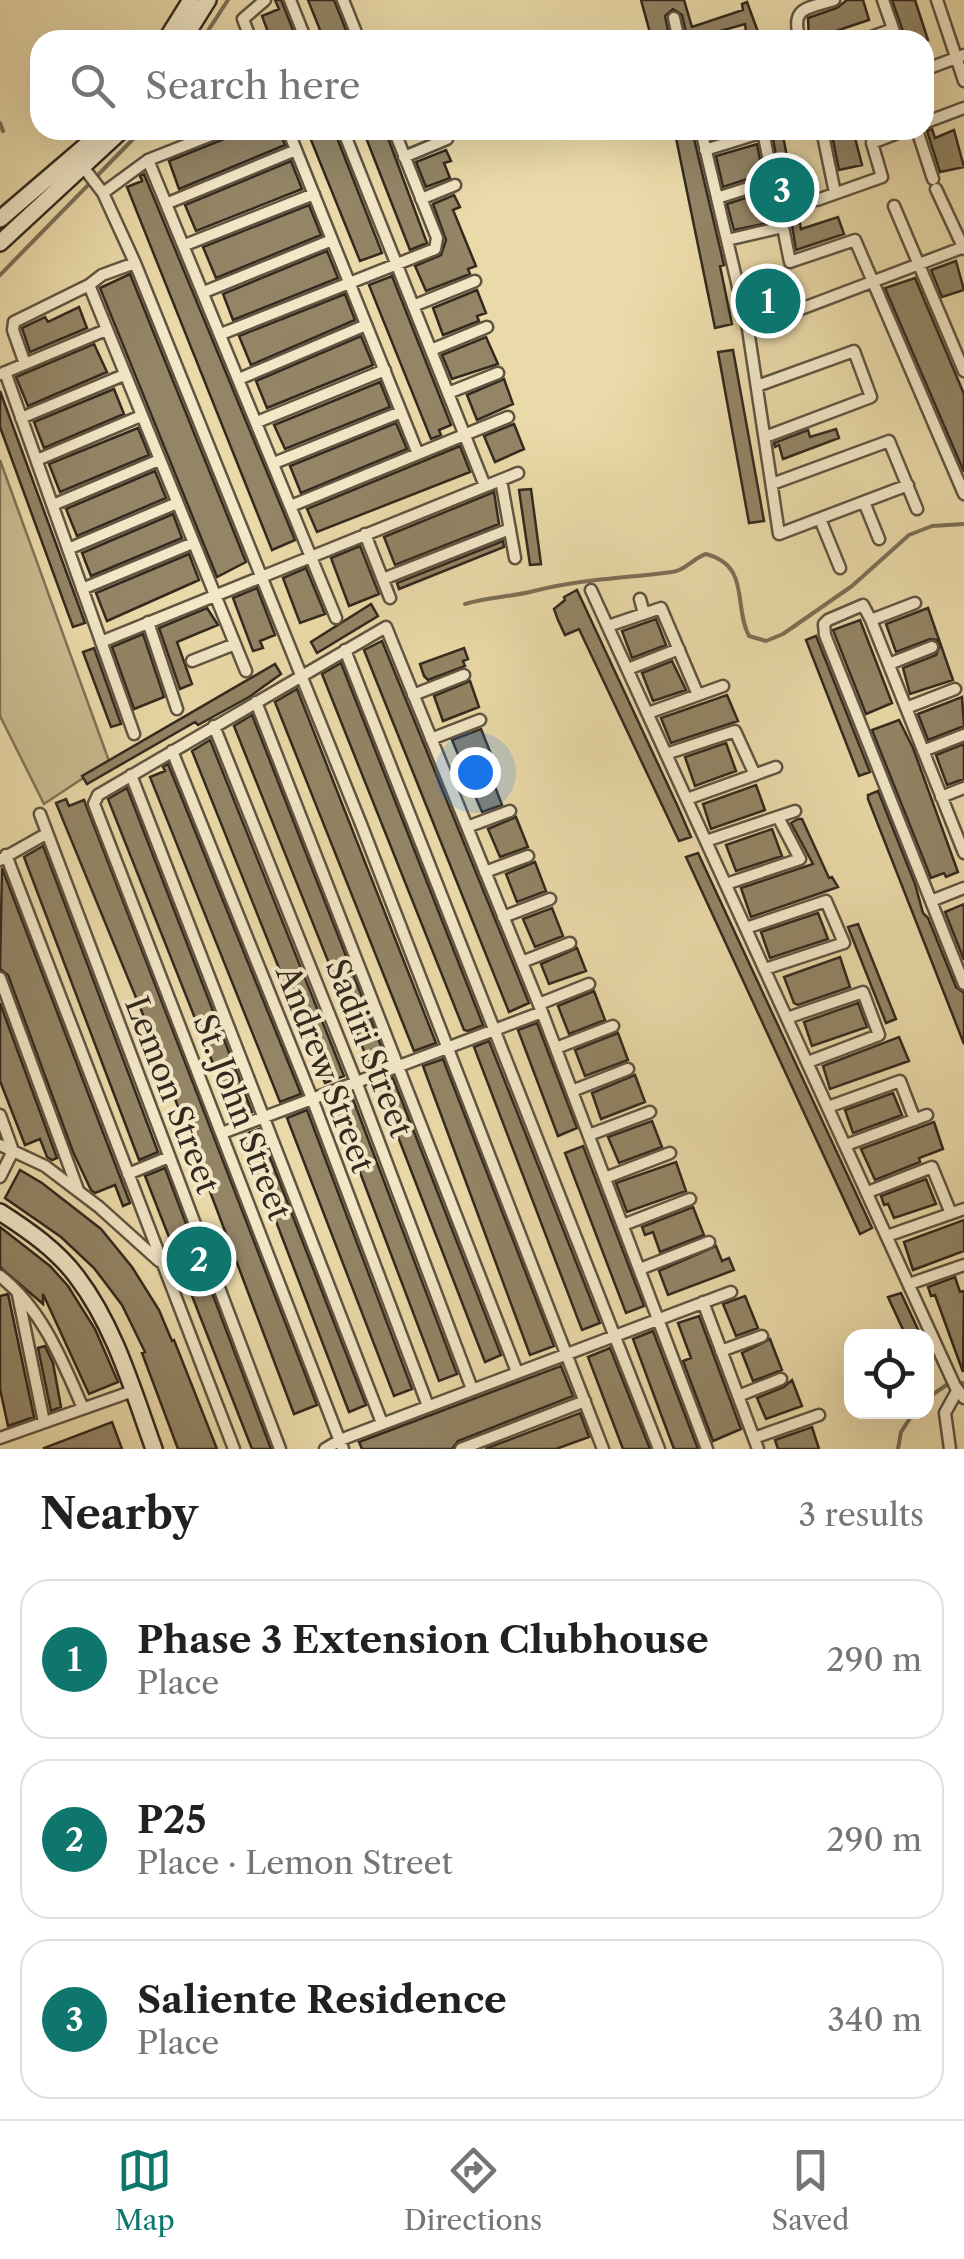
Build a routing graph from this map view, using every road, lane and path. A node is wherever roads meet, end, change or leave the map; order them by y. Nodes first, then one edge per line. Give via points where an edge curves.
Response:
1 (192, 0) edge
2 (208, 0) edge
3 (265, 0) edge
4 (290, 0) edge
5 (343, 0) edge
6 (834, 0) edge
7 (883, 0) edge
8 (937, 0) edge
9 (674, 18) dead end
10 (172, 30) edge
11 (189, 30) edge
12 (248, 30) edge
13 (302, 30) edge
14 (355, 30) edge
15 (677, 30) edge
16 (797, 30) edge
17 (894, 30) edge
18 (961, 56) edge
19 (934, 66) edge
20 (964, 81) edge
21 (964, 108) edge
22 (934, 119) edge
23 (92, 140) edge
24 (113, 140) edge
25 (199, 140) edge
26 (292, 140) edge
27 (347, 140) edge
28 (398, 140) edge
29 (445, 140) edge
30 (704, 140) edge
31 (738, 140) edge
32 (765, 140) edge
33 (824, 140) edge
34 (878, 140) edge
35 (920, 140) edge
36 (296, 150) junction
37 (706, 150) junction
38 (404, 157) junction
39 (148, 160) junction
40 (86, 171) junction
41 (454, 185) dead end
42 (100, 189) junction
43 (835, 193) junction
44 (314, 194) junction
45 (717, 198) junction
46 (420, 199) junction
47 (817, 200) dead end
48 (168, 203) junction
49 (894, 206) dead end
50 (0, 218) edge
51 (332, 240) junction
52 (727, 240) junction
53 (0, 243) edge
54 (185, 245) junction
55 (964, 248) edge
56 (135, 262) junction
57 (397, 264) junction
58 (920, 264) junction
59 (349, 281) junction
60 (475, 281) dead end
61 (873, 282) junction
62 (89, 285) junction
63 (204, 292) junction
64 (413, 306) junction
65 (366, 325) junction
66 (486, 327) dead end
67 (748, 329) junction
68 (106, 330) junction
69 (221, 334) junction
70 (431, 350) junction
71 (25, 364) junction
72 (385, 370) junction
73 (964, 370) edge
74 (498, 373) dead end
75 (3, 374) edge
76 (124, 375) junction
77 (240, 379) junction
78 (757, 386) junction
79 (448, 393) junction
80 (401, 412) junction
81 (141, 416) junction
82 (508, 417) dead end
83 (21, 418) junction
84 (257, 422) junction
85 (465, 435) junction
86 (764, 437) junction
87 (418, 454) junction
88 (36, 460) junction
89 (159, 460) junction
90 (274, 464) junction
91 (518, 473) dead end
92 (501, 480) junction
93 (772, 484) junction
94 (908, 485) junction
95 (485, 486) junction
96 (964, 494) edge
97 (864, 502) junction
98 (176, 503) junction
99 (52, 505) junction
100 (291, 506) junction
101 (918, 509) dead end
102 (820, 519) junction
103 (510, 529) junction
104 (366, 534) junction
105 (880, 539) dead end
106 (193, 543) junction
107 (68, 548) junction
108 (311, 556) junction
109 (515, 558) dead end
110 (840, 568) dead end
111 (261, 576) junction
112 (383, 579) junction
113 (82, 589) junction
114 (591, 590) dead end
115 (214, 595) junction
116 (390, 598) dead end
117 (640, 599) dead end
118 (915, 603) dead end
119 (644, 614) junction
120 (336, 618) dead end
121 (871, 620) junction
122 (148, 622) junction
123 (608, 626) junction
124 (102, 642) junction
125 (235, 644) junction
126 (932, 647) dead end
127 (345, 650) junction
128 (679, 650) junction
129 (192, 662) dead end
130 (889, 664) junction
131 (246, 670) dead end
132 (628, 670) junction
133 (464, 675) dead end
134 (301, 676) junction
135 (723, 686) dead end
136 (955, 689) dead end
137 (413, 695) junction
138 (698, 695) junction
139 (256, 702) junction
140 (906, 708) junction
141 (177, 709) dead end
142 (648, 713) junction
143 (480, 720) dead end
144 (214, 726) junction
145 (134, 734) dead end
146 (964, 736) edge
147 (431, 739) junction
148 (172, 751) junction
149 (923, 751) junction
150 (666, 754) junction
151 (492, 766) dead end
152 (776, 767) dead end
153 (755, 774) junction
154 (131, 775) junction
155 (449, 783) junction
156 (964, 788) edge
157 (942, 796) junction
158 (687, 799) junction
159 (510, 811) dead end
160 (795, 811) dead end
161 (40, 814) dead end
162 (778, 817) junction
163 (467, 828) junction
164 (46, 834) junction
165 (706, 841) junction
166 (962, 845) edge
167 (528, 856) dead end
168 (3, 858) edge
169 (485, 872) junction
170 (726, 884) junction
171 (964, 888) edge
172 (550, 899) dead end
173 (931, 901) junction
174 (504, 917) junction
175 (746, 928) junction
176 (570, 944) dead end
177 (522, 962) junction
178 (765, 969) junction
179 (0, 978) edge
180 (589, 984) dead end
181 (964, 984) edge
182 (540, 1008) junction
183 (787, 1018) junction
184 (613, 1026) dead end
185 (497, 1030) junction
186 (556, 1048) junction
187 (448, 1049) junction
188 (808, 1062) junction
189 (401, 1067) junction
190 (628, 1070) dead end
191 (358, 1084) junction
192 (572, 1091) junction
193 (312, 1101) junction
194 (828, 1108) junction
195 (650, 1112) dead end
196 (0, 1115) edge
197 (267, 1119) junction
198 (222, 1133) junction
199 (589, 1135) junction
200 (0, 1145) edge
201 (846, 1145) junction
202 (13, 1151) junction
203 (670, 1153) dead end
204 (168, 1157) junction
205 (128, 1174) junction
206 (0, 1178) edge
207 (605, 1178) junction
208 (78, 1190) junction
209 (868, 1192) junction
210 (690, 1200) dead end
211 (964, 1209) edge
212 (950, 1211) junction
213 (0, 1212) edge
214 (623, 1225) junction
215 (887, 1236) junction
216 (709, 1242) dead end
217 (163, 1265) junction
218 (964, 1265) edge
219 (640, 1268) junction
220 (0, 1276) edge
221 (909, 1284) junction
222 (731, 1292) dead end
223 (18, 1294) junction
224 (703, 1302) junction
225 (659, 1319) junction
226 (615, 1336) junction
227 (762, 1336) dead end
228 (721, 1351) junction
229 (567, 1354) junction
230 (518, 1372) junction
231 (781, 1379) dead end
232 (472, 1390) junction
233 (133, 1391) junction
234 (959, 1392) edge
235 (738, 1396) junction
236 (585, 1401) junction
237 (428, 1406) junction
238 (83, 1408) junction
239 (819, 1415) dead end
240 (44, 1422) junction
241 (382, 1423) junction
242 (0, 1438) edge
243 (341, 1444) edge
244 (756, 1444) edge
245 (154, 1449) edge
246 (234, 1449) edge
247 (280, 1449) edge
248 (325, 1449) edge
249 (462, 1449) edge
250 (602, 1449) edge
251 (659, 1449) edge
252 (707, 1449) edge
253 (950, 1449) edge

1 - 10 main road
2 - 11 main road
3 - 12 street via 243,19
4 - 13 street
5 - 14 street
6 - 16 street via 802,11
7 - 17 street
8 - 18 street
9 - 15 street
18 - 19 street
18 - 20 street
21 - 22 street
23 - 50 main road
24 - 40 main road
25 - 39 street
26 - 36 street
27 - 57 street
28 - 38 street
29 - 38 street
30 - 37 street
31 - 37 street
32 - 45 street via 773,180
33 - 43 street
34 - 43 street via 872,142 882,178
35 - 55 street
36 - 44 street
36 - 48 street
37 - 45 street
38 - 46 street
39 - 42 street
39 - 48 street
40 - 42 street
40 - 53 main road
41 - 46 street
42 - 56 street
43 - 47 street
44 - 51 street
44 - 54 street
45 - 52 street
46 - 57 street via 438,244
48 - 54 street
49 - 58 street
51 - 59 street
51 - 63 street
52 - 61 street via 783,227 790,262 855,240
52 - 67 street
54 - 63 street
55 - 58 street
56 - 62 street
56 - 111 street
57 - 59 street
57 - 64 street
58 - 61 street
58 - 73 street
59 - 65 street
59 - 69 street
60 - 64 street
61 - 67 street
61 - 96 street
62 - 68 street
62 - 71 street via 14,322
63 - 69 street
64 - 70 street
65 - 72 street
65 - 77 street
66 - 70 street
67 - 78 street
68 - 71 street
68 - 76 street
69 - 77 street
70 - 79 street
71 - 75 street
72 - 80 street
72 - 84 street
74 - 79 street
75 - 83 street
76 - 81 street
76 - 83 street
77 - 84 street
78 - 86 street
78 - 86 street via 854,351 871,397
79 - 85 street
80 - 87 street
80 - 90 street
81 - 88 street
81 - 89 street
82 - 85 street
83 - 88 street
84 - 90 street
85 - 87 street
85 - 95 street
86 - 93 street
87 - 100 street
88 - 99 street
89 - 98 street
89 - 99 street
90 - 100 street
91 - 92 street
92 - 95 street
92 - 103 street
93 - 94 street via 890,440
93 - 102 street via 780,534
94 - 97 street
94 - 101 street
95 - 104 street
97 - 102 street
97 - 105 street
98 - 106 street
98 - 107 street
99 - 107 street
100 - 108 street
102 - 110 street
103 - 109 street
103 - 112 street
104 - 108 street
104 - 112 street
106 - 113 street
106 - 115 street
107 - 113 street
108 - 111 street
108 - 120 street
111 - 115 street
111 - 134 street
112 - 116 street
113 - 124 street
114 - 123 street
115 - 122 street
115 - 125 street
117 - 119 street
118 - 121 street
119 - 123 street
119 - 128 street via 661,608
121 - 130 street
121 - 173 street via 860,604 828,620 824,630
122 - 124 street
122 - 141 street
123 - 132 street
124 - 145 street
125 - 129 street
125 - 131 street
126 - 130 street
127 - 134 street
127 - 137 street via 386,626
127 - 185 street
128 - 132 street
128 - 138 street
130 - 140 street
132 - 142 street
133 - 137 street
134 - 139 street
134 - 187 street
135 - 138 street
136 - 140 street
137 - 147 street
138 - 142 street
139 - 144 street
139 - 189 street
140 - 149 street
142 - 150 street
143 - 147 street
144 - 148 street
144 - 191 street, Sadiri Street
146 - 149 street
147 - 155 street
148 - 154 street
148 - 193 street, Andrew Street
149 - 157 street
150 - 153 street via 735,731
150 - 158 street
151 - 155 street
152 - 153 street
153 - 158 street
154 - 197 street
154 - 198 street, St. John Street via 98,795 96,814
155 - 163 street
156 - 157 street
157 - 166 street
158 - 165 street
159 - 163 street
160 - 162 street
161 - 164 street, Lemon Street
162 - 165 street
162 - 170 street via 800,859
163 - 169 street
164 - 168 street
164 - 204 street, Lemon Street
165 - 170 street
167 - 169 street
168 - 205 street
169 - 174 street
170 - 175 street
171 - 173 street
172 - 174 street
173 - 181 street
174 - 177 street
175 - 178 street
175 - 178 street via 826,901 844,942
176 - 177 street
177 - 182 street
178 - 183 street
179 - 208 street
180 - 182 street
182 - 185 street
182 - 186 street
183 - 188 street
183 - 188 street via 862,992 879,1035
184 - 186 street
185 - 187 street
185 - 226 street
186 - 192 street
187 - 189 street
187 - 229 street
188 - 194 street
189 - 191 street
189 - 230 street
190 - 192 street
191 - 193 street
191 - 232 street, Sadiri Street
192 - 199 street
193 - 197 street
193 - 237 street, Andrew Street
194 - 201 street
194 - 201 street via 900,1081 921,1118
195 - 199 street
196 - 202 street
197 - 198 street
197 - 241 street
198 - 243 street, St. John Street
199 - 207 street
200 - 202 street
201 - 209 street
202 - 206 street
202 - 208 street
203 - 207 street
204 - 205 street
204 - 247 street, Lemon Street
205 - 217 street
207 - 214 street
208 - 217 street
209 - 212 street via 932,1167
209 - 215 street
210 - 214 street
211 - 212 street
212 - 215 street
213 - 233 main road via 77,1276
214 - 219 street
215 - 221 street
216 - 219 street
217 - 246 street
218 - 221 street
219 - 225 street
220 - 223 street
221 - 234 street
222 - 224 street
223 - 238 street via 57,1348
223 - 240 street
224 - 225 street
224 - 228 street
225 - 226 street
225 - 252 street
226 - 229 street
226 - 251 street
227 - 228 street
228 - 235 street
229 - 230 street
229 - 236 street
230 - 232 street
231 - 235 street
232 - 237 street
233 - 238 street
233 - 245 main road
234 - 253 street via 944,1413
235 - 244 street
236 - 249 street
236 - 250 street
237 - 241 street
238 - 240 street
239 - 244 street
240 - 242 street
241 - 243 street
243 - 248 street

